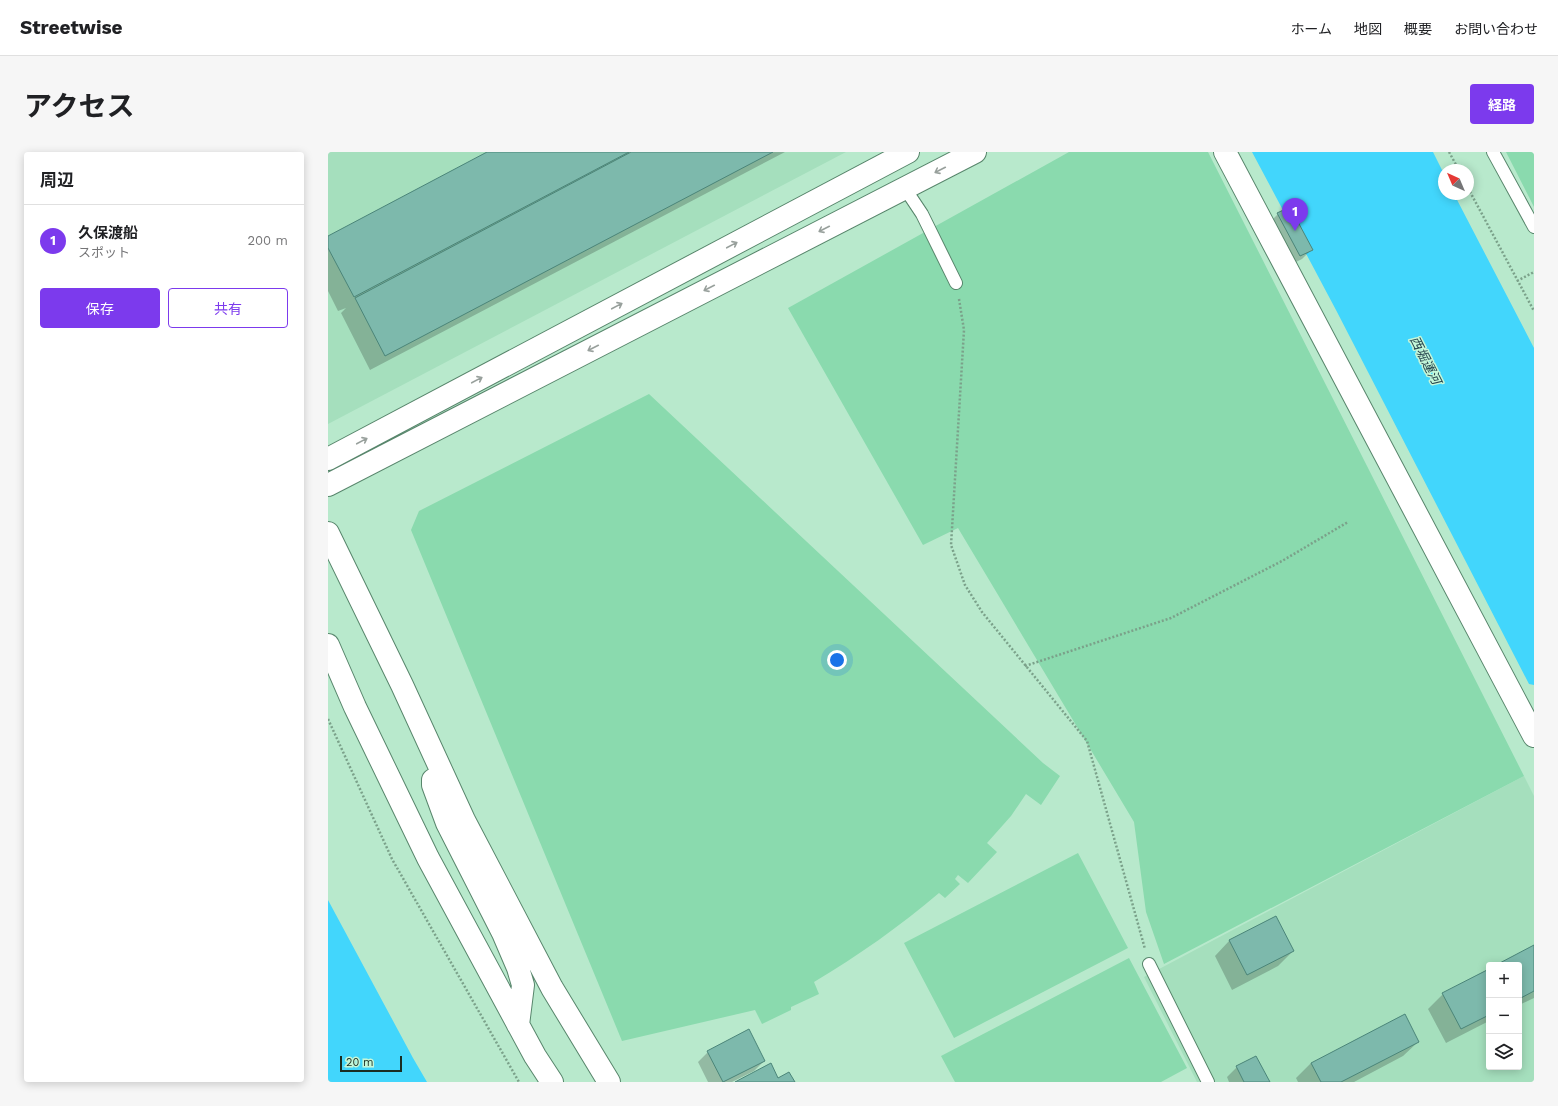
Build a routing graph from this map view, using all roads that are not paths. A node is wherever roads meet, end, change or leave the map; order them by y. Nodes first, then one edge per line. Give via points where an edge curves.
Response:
1 (908, 152) edge
2 (975, 152) edge
3 (1225, 152) edge
4 (1493, 152) edge
5 (882, 158) edge
6 (904, 187) junction
7 (1534, 227) edge
8 (956, 283) road end
9 (328, 459) edge
10 (328, 486) edge
11 (328, 533) edge
12 (328, 645) edge
13 (1534, 736) edge
14 (434, 755) junction
15 (1149, 964) road end
16 (518, 1025) junction
17 (552, 1082) edge
18 (609, 1082) edge
19 (1208, 1082) edge

1 - 5 street
2 -> 6 street
3 - 13 street
4 - 7 lane
9 -> 5 street
6 - 8 lane via 922,214
6 -> 10 street
11 - 14 street
12 - 16 street via 428,858
14 - 16 street via 433,785 447,822 518,968 522,985
14 - 18 street via 464,820 552,988
15 - 19 lane
16 - 17 street

